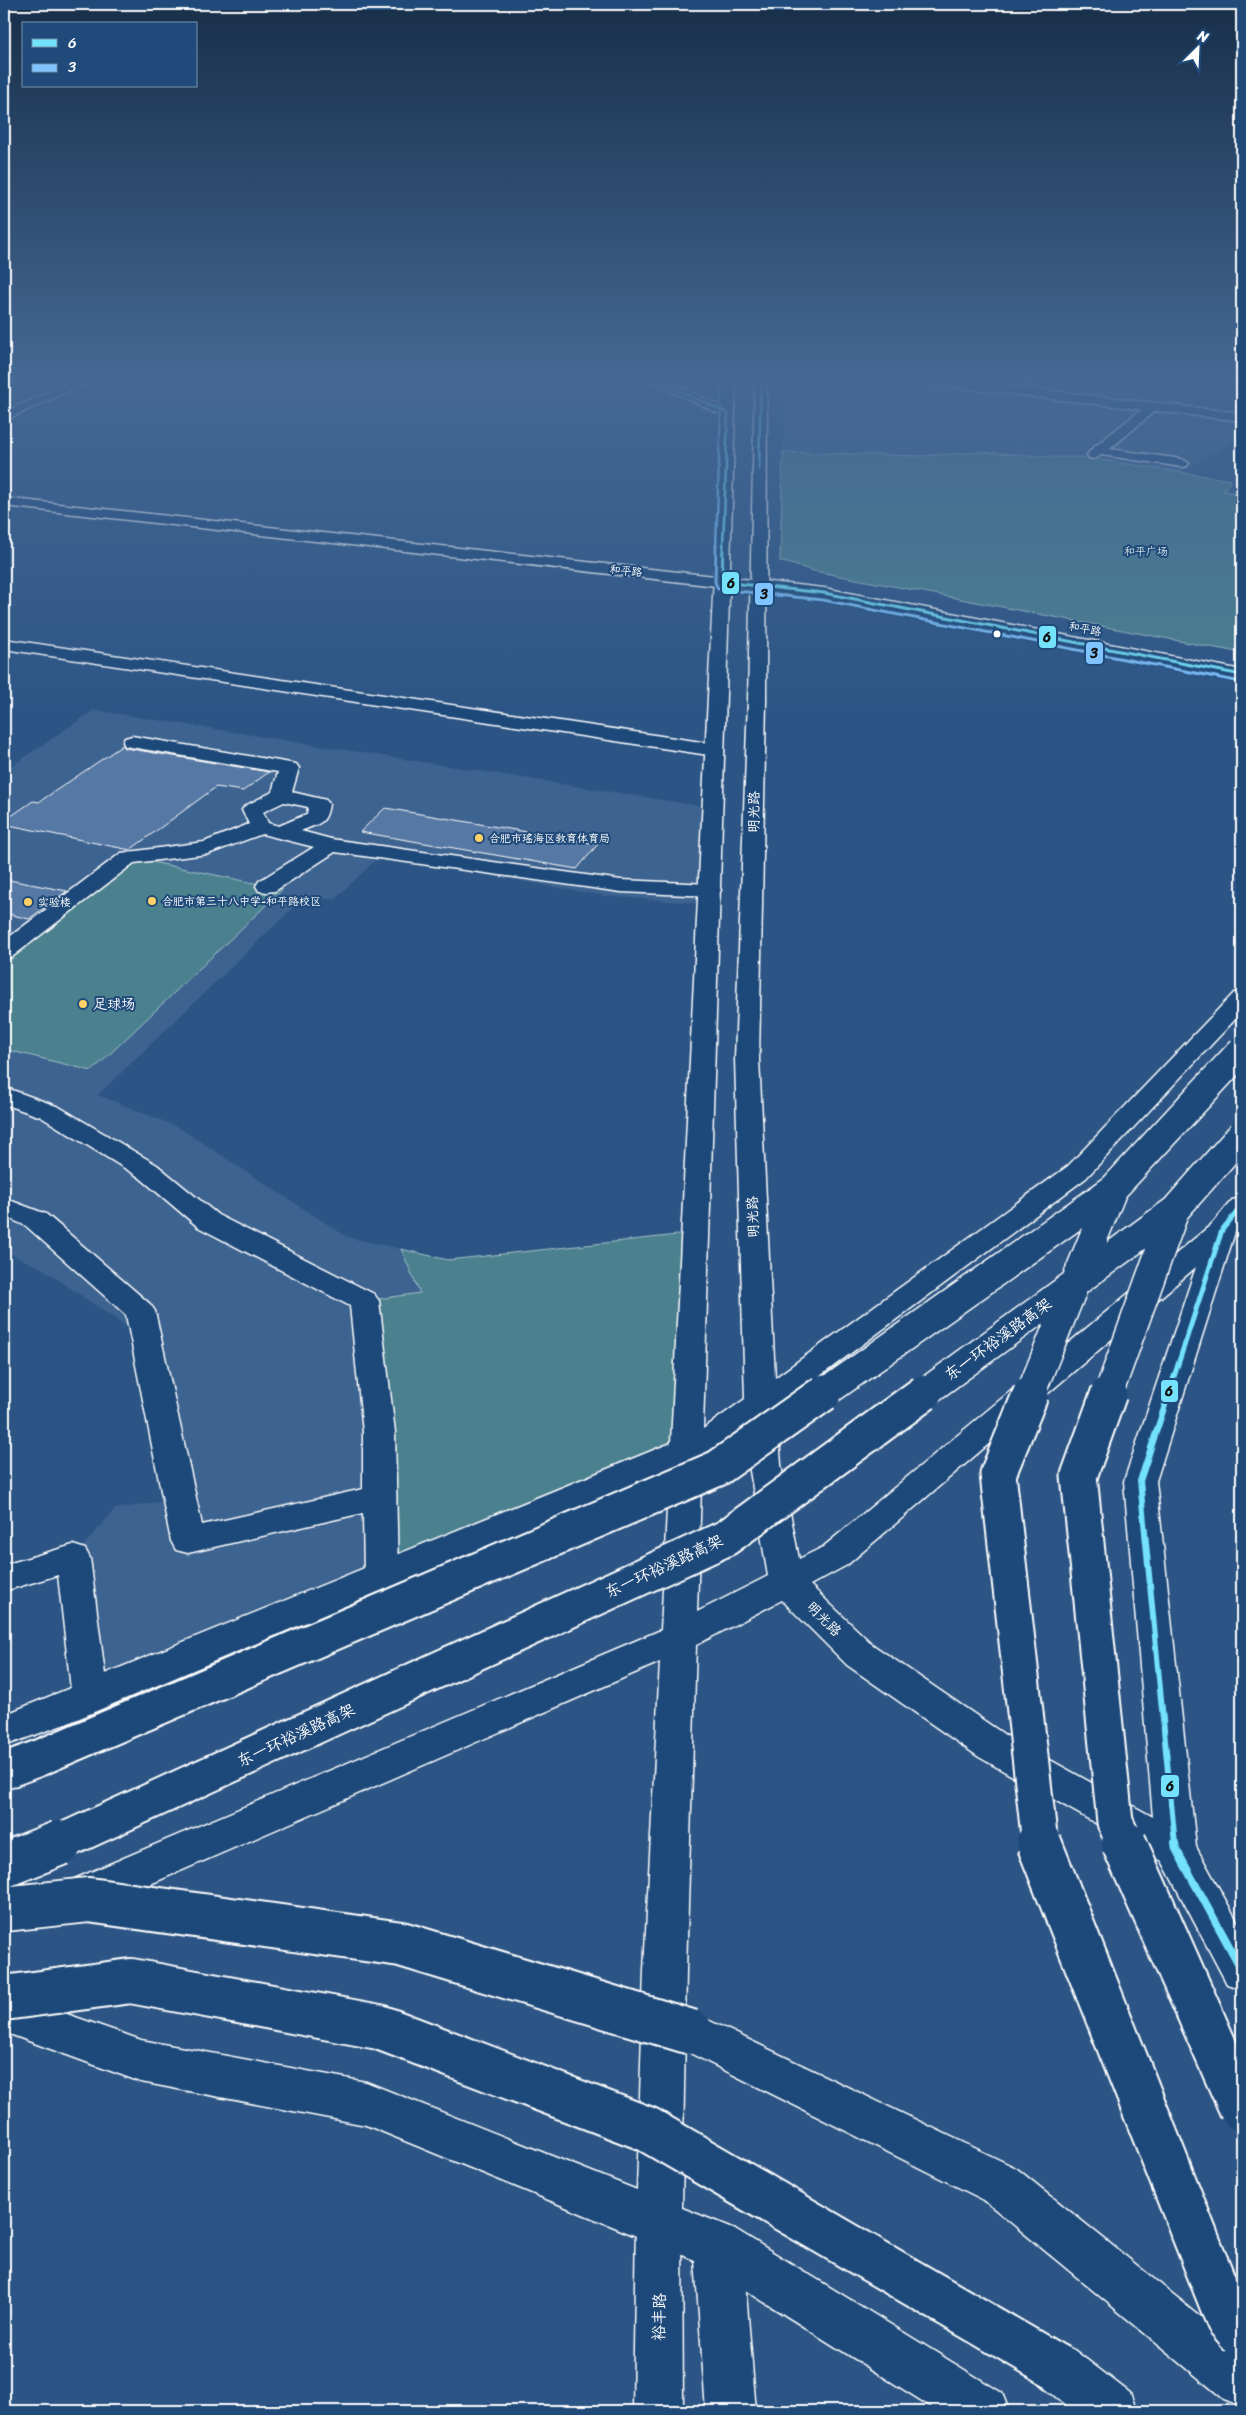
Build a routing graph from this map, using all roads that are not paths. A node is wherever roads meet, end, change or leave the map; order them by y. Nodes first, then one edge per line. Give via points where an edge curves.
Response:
1 (725, 487) edge
2 (758, 487) edge
3 (4, 492) edge
4 (4, 502) edge
5 (722, 575) junction
6 (757, 579) junction
7 (4, 644) edge
8 (1242, 659) edge
9 (1242, 674) edge
10 (132, 742) dead end
11 (715, 750) junction
12 (281, 795) junction
13 (260, 827) junction
14 (282, 832) junction
15 (331, 844) junction
16 (267, 886) dead end
17 (710, 890) junction
18 (4, 952) edge
19 (1242, 998) edge
20 (1242, 1050) edge
21 (4, 1094) edge
22 (1242, 1134) edge
23 (1113, 1189) junction
24 (4, 1206) edge
25 (1175, 1210) junction
26 (1232, 1218) edge
27 (761, 1404) junction
28 (687, 1449) junction
29 (380, 1497) junction
30 (381, 1576) junction
31 (4, 1578) edge
32 (786, 1582) junction
33 (679, 1638) junction
34 (90, 1698) junction
35 (4, 1731) edge
36 (4, 1771) edge
37 (1176, 1849) junction
38 (4, 1865) edge
39 (4, 1909) edge
40 (4, 1928) edge
41 (1242, 1970) edge
42 (4, 1998) edge
43 (4, 2012) edge
44 (1242, 2109) edge
45 (659, 2222) junction
46 (718, 2246) junction
47 (1242, 2335) edge
48 (1242, 2382) edge
49 (658, 2411) edge
50 (731, 2411) edge
51 (984, 2411) edge
52 (1112, 2411) edge

1 - 5 main road
2 - 6 main road, 明光路
3 - 5 main road, 和平路
4 - 5 main road, 和平路
5 - 6 main road, 和平路
5 - 11 main road
6 - 8 main road, 和平路 via 818,578
6 - 9 main road, 和平路
6 - 27 main road, 明光路 via 747,1059
7 - 11 main road
10 - 12 main road via 289,768
11 - 17 main road
12 - 13 main road via 252,810
12 - 14 main road via 319,804 317,817
13 - 14 main road
13 - 18 main road via 208,848 128,857
14 - 15 main road
15 - 16 main road
15 - 17 main road via 621,886
17 - 28 main road
19 - 27 main road via 1077,1172
20 - 23 main road, bridge
21 - 29 main road via 50,1112 148,1171 208,1221 364,1301 379,1432
22 - 25 main road, 东一环裕溪路高架, bridge
23 - 36 main road, bridge via 718,1468
23 - 47 main road, bridge via 998,1474 1038,1840 1228,2319
24 - 29 main road via 36,1220 140,1312 188,1541
25 - 38 main road, 东一环裕溪路高架, bridge via 726,1538 48,1848
25 - 44 main road, bridge via 1079,1476 1115,1822
26 - 32 main road via 836,1556
26 - 37 main road via 1140,1481
27 - 28 main road via 717,1436
27 - 32 main road, 明光路 via 765,1465
28 - 30 main road
28 - 33 main road
29 - 30 main road
30 - 34 main road
31 - 34 main road via 73,1558
32 - 33 main road
32 - 37 main road, 明光路 via 860,1655 984,1740
33 - 40 main road
33 - 45 main road, 裕丰路 via 665,1970
34 - 35 main road
37 - 41 main road
39 - 48 main road, bridge via 89,1900 401,1944 691,2032 1000,2184
42 - 52 main road, bridge via 131,1981 378,2026 647,2129 1057,2367
43 - 45 main road via 141,2061 366,2104
45 - 46 main road
45 - 49 main road, 裕丰路
46 - 50 main road
46 - 51 main road

